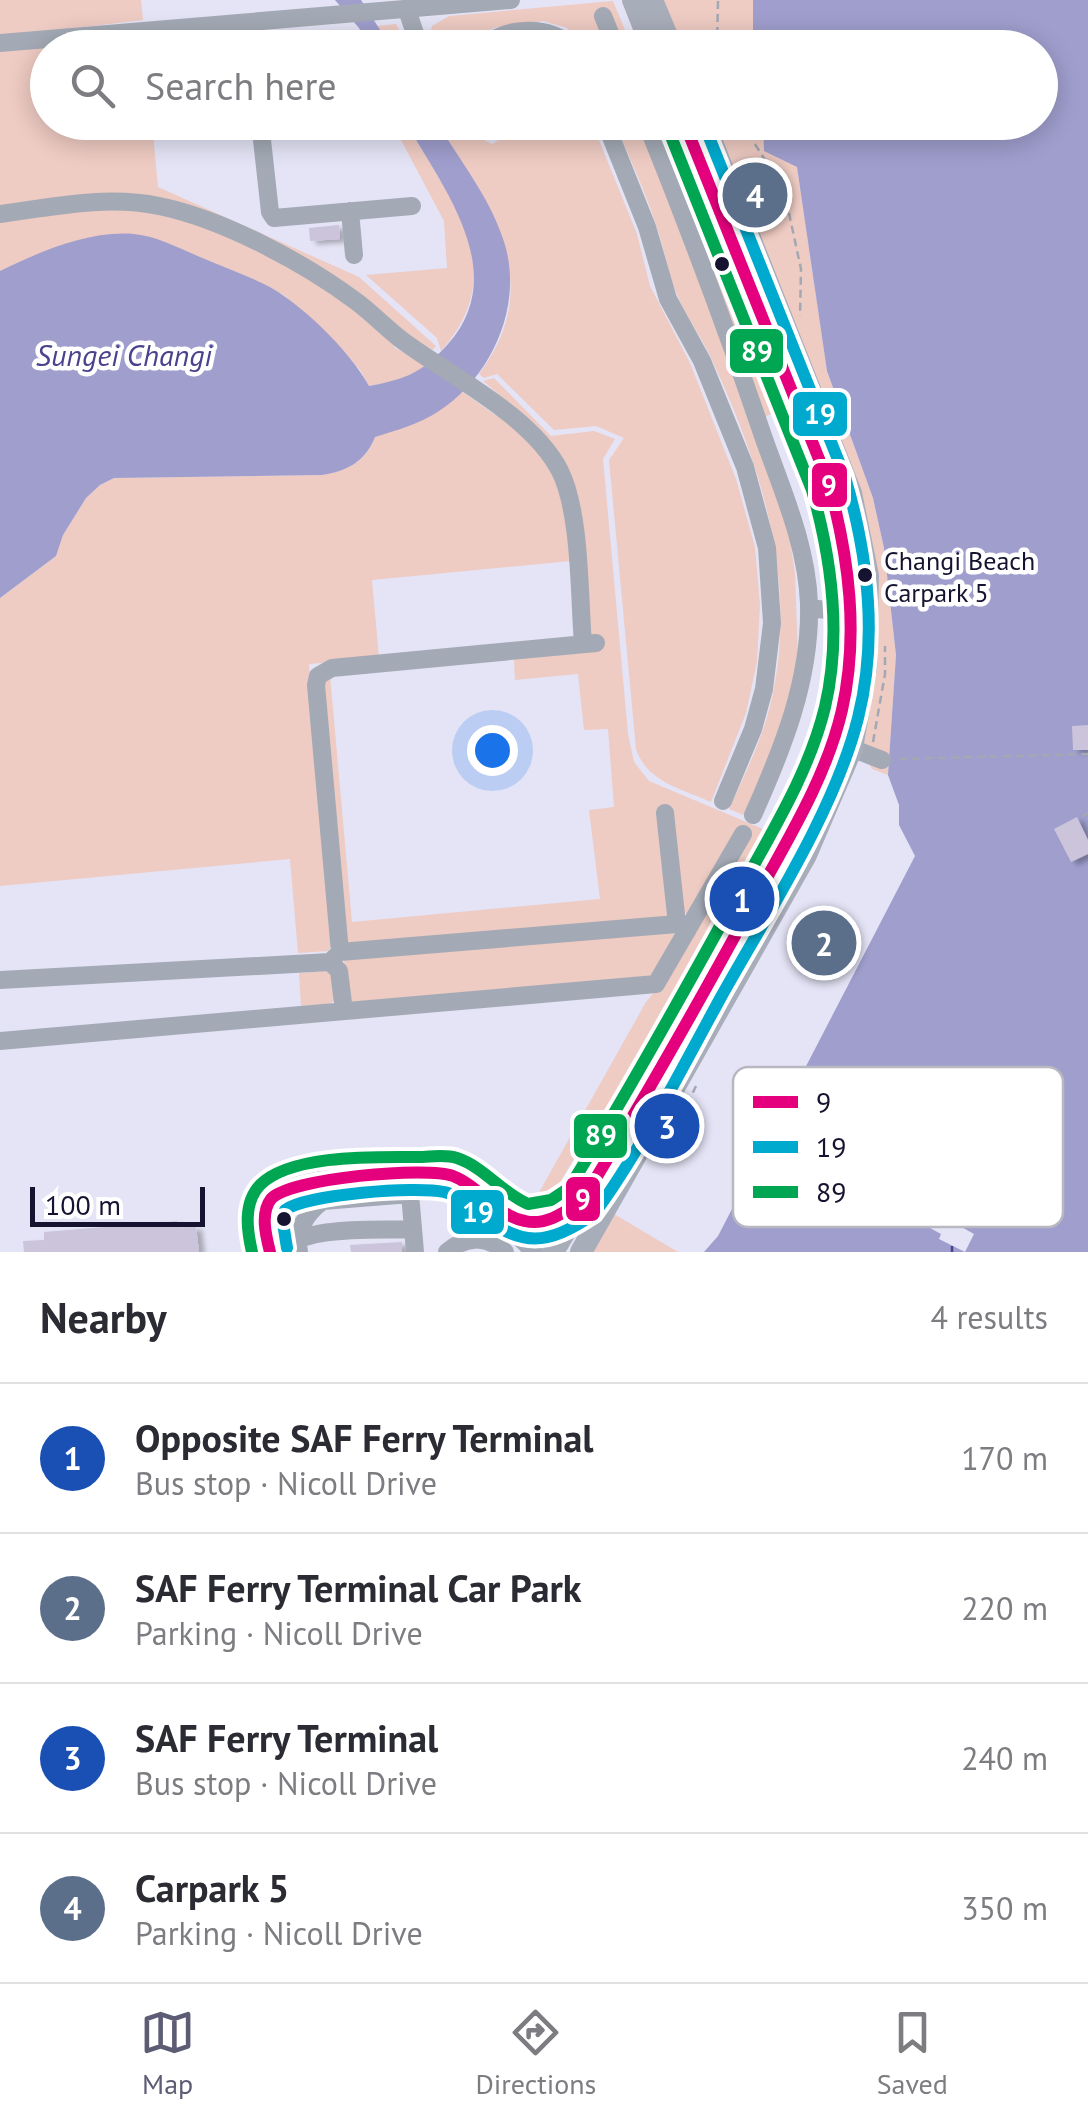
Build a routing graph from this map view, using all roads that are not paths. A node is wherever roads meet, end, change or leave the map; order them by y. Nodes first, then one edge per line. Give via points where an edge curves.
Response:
1 (511, 0) edge
2 (633, 0) edge
3 (652, 0) edge
4 (438, 4) edge
5 (407, 10) junction
6 (604, 16) dead end
7 (252, 22) junction
8 (156, 30) edge
9 (253, 30) edge
10 (414, 30) edge
11 (609, 30) edge
12 (645, 30) edge
13 (665, 30) edge
14 (30, 40) edge
15 (0, 43) edge
16 (262, 140) edge
17 (612, 140) edge
18 (653, 140) edge
19 (696, 140) edge
20 (706, 140) edge
21 (708, 158) junction
22 (412, 206) dead end
23 (350, 211) junction
24 (1, 214) edge
25 (354, 254) dead end
26 (809, 608) junction
27 (860, 614) junction
28 (843, 745) junction
29 (882, 760) road end
30 (722, 801) dead end
31 (665, 813) dead end
32 (753, 815) dead end
33 (743, 834) dead end
34 (682, 927) junction
35 (335, 957) junction
36 (0, 980) edge
37 (344, 1011) junction
38 (0, 1040) edge
39 (434, 1174) junction
40 (410, 1194) junction
41 (582, 1201) junction
42 (413, 1229) junction
43 (509, 1241) edge
44 (298, 1246) edge
45 (270, 1252) edge
46 (279, 1252) edge
47 (414, 1252) edge
48 (447, 1252) edge
49 (534, 1252) edge
50 (553, 1252) edge
51 (580, 1252) edge

1 - 4 lane
2 - 12 main road
3 - 13 main road
4 - 5 lane
5 - 7 lane
5 - 10 lane
6 - 11 lane
7 - 8 lane
7 - 9 lane
14 - 15 lane
16 - 23 lane via 274,218
17 - 30 lane via 668,298 702,361 744,467 767,548 772,623 764,688
18 - 26 lane via 798,534
19 - 21 main road
20 - 21 main road
21 - 27 main road via 851,493 868,576
22 - 23 lane
23 - 25 lane
24 - 35 lane via 138,202 236,234 324,280 476,388 538,442 562,476 590,643 332,668 318,676
26 - 27 lane
26 - 32 lane via 792,720
27 - 28 main road
28 - 29 lane
28 - 41 main road
28 - 51 main road via 806,855
31 - 34 lane
33 - 34 lane
34 - 35 lane
34 - 37 lane via 656,984
35 - 36 lane
35 - 37 lane
37 - 38 lane
39 - 40 lane
39 - 43 lane via 462,1179
39 - 45 lane via 308,1180 282,1188 264,1216
40 - 42 lane
40 - 44 lane via 323,1201 302,1223
41 - 43 main road via 550,1230
41 - 50 main road
42 - 44 lane via 313,1234
42 - 47 lane
43 - 48 lane via 476,1238
43 - 49 lane
44 - 46 lane

